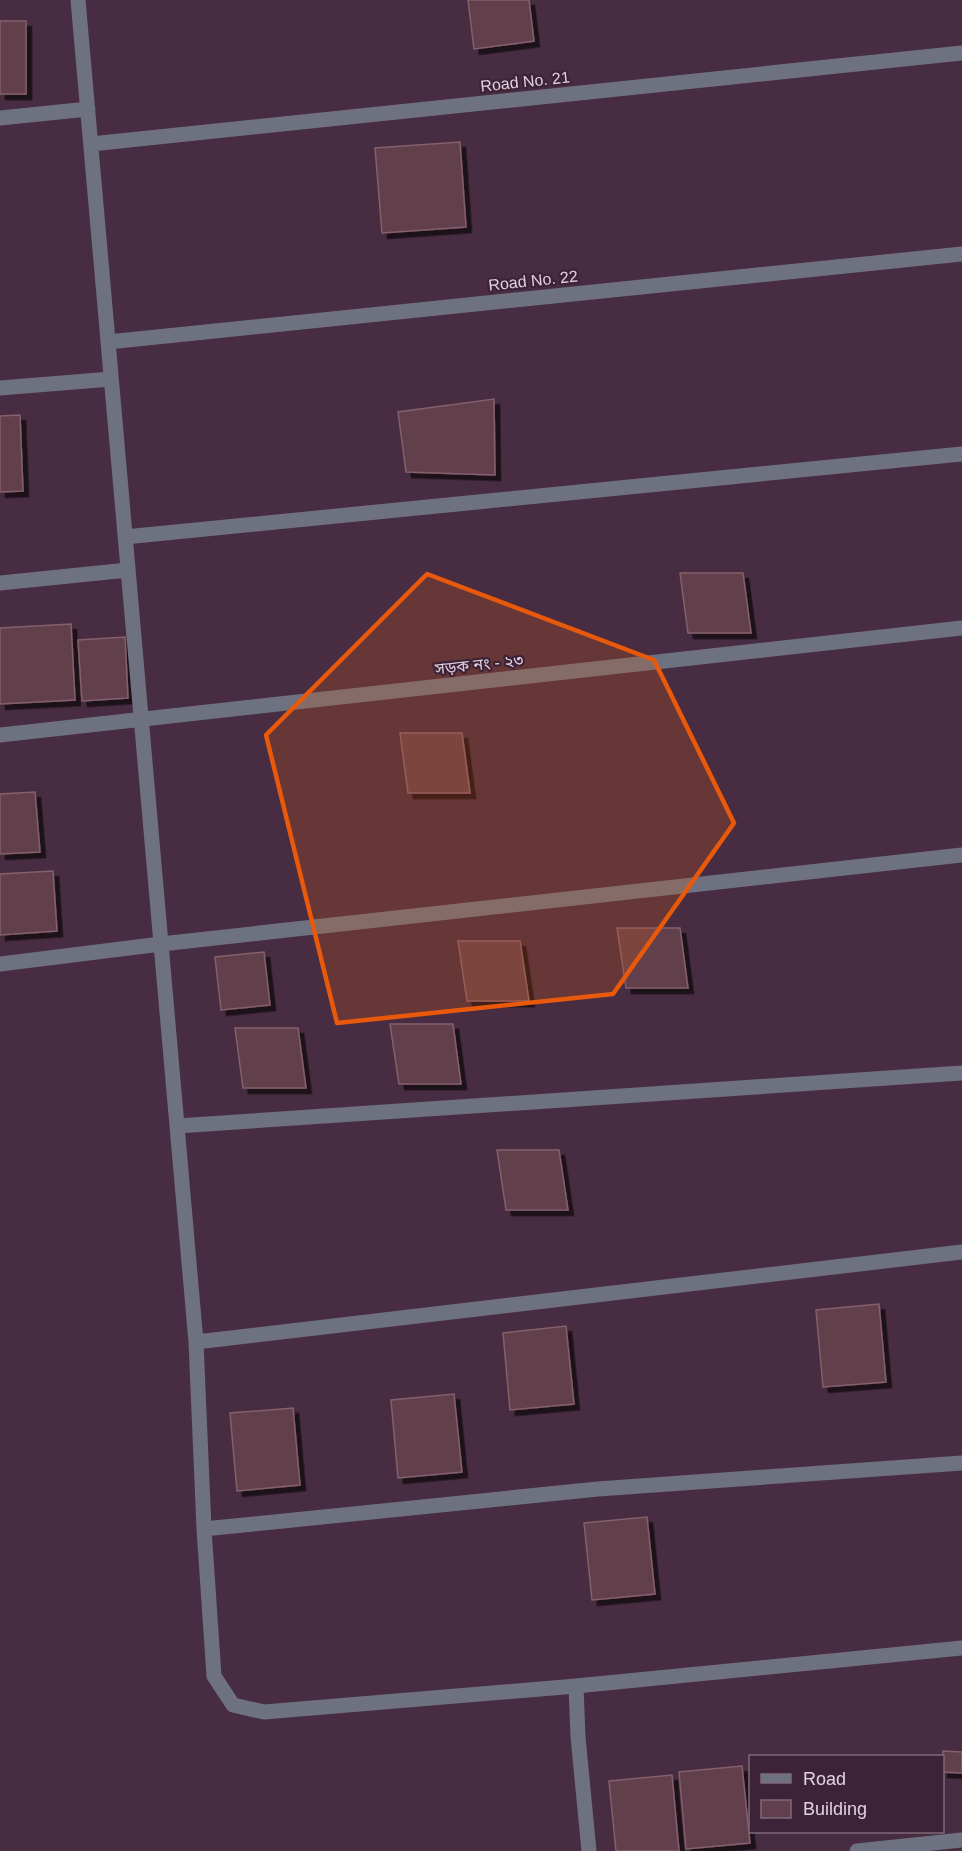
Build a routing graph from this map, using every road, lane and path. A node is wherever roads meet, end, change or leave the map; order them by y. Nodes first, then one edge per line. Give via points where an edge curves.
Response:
1 (78, 0) edge
2 (962, 53) edge
3 (87, 109) junction
4 (0, 118) edge
5 (91, 144) junction
6 (962, 254) edge
7 (108, 342) junction
8 (111, 379) junction
9 (0, 388) edge
10 (962, 454) edge
11 (125, 537) junction
12 (128, 570) junction
13 (0, 583) edge
14 (962, 628) edge
15 (141, 720) junction
16 (0, 735) edge
17 (962, 855) edge
18 (161, 944) junction
19 (0, 964) edge
20 (962, 1072) edge
21 (177, 1126) junction
22 (962, 1252) edge
23 (196, 1342) junction
24 (962, 1463) edge
25 (204, 1529) junction
26 (962, 1648) edge
27 (576, 1686) junction
28 (962, 1840) edge
29 (589, 1851) edge
30 (857, 1851) edge

1 - 3 street
2 - 5 street, Road No. 21
3 - 4 street
3 - 5 street
5 - 7 street
6 - 7 street, Road No. 22
7 - 8 street
8 - 9 street
8 - 11 street
10 - 11 street
11 - 12 street
12 - 13 street
12 - 15 street
14 - 15 street, সড়ক নং - ২৩
15 - 16 street, সড়ক নং - ২৩
15 - 18 street
17 - 18 street
18 - 19 street
18 - 21 street
20 - 21 street
21 - 23 street
22 - 23 street
23 - 25 street
24 - 25 street via 598,1489
25 - 27 street via 213,1676 232,1705 264,1712
26 - 27 street
27 - 29 street
28 - 30 street

